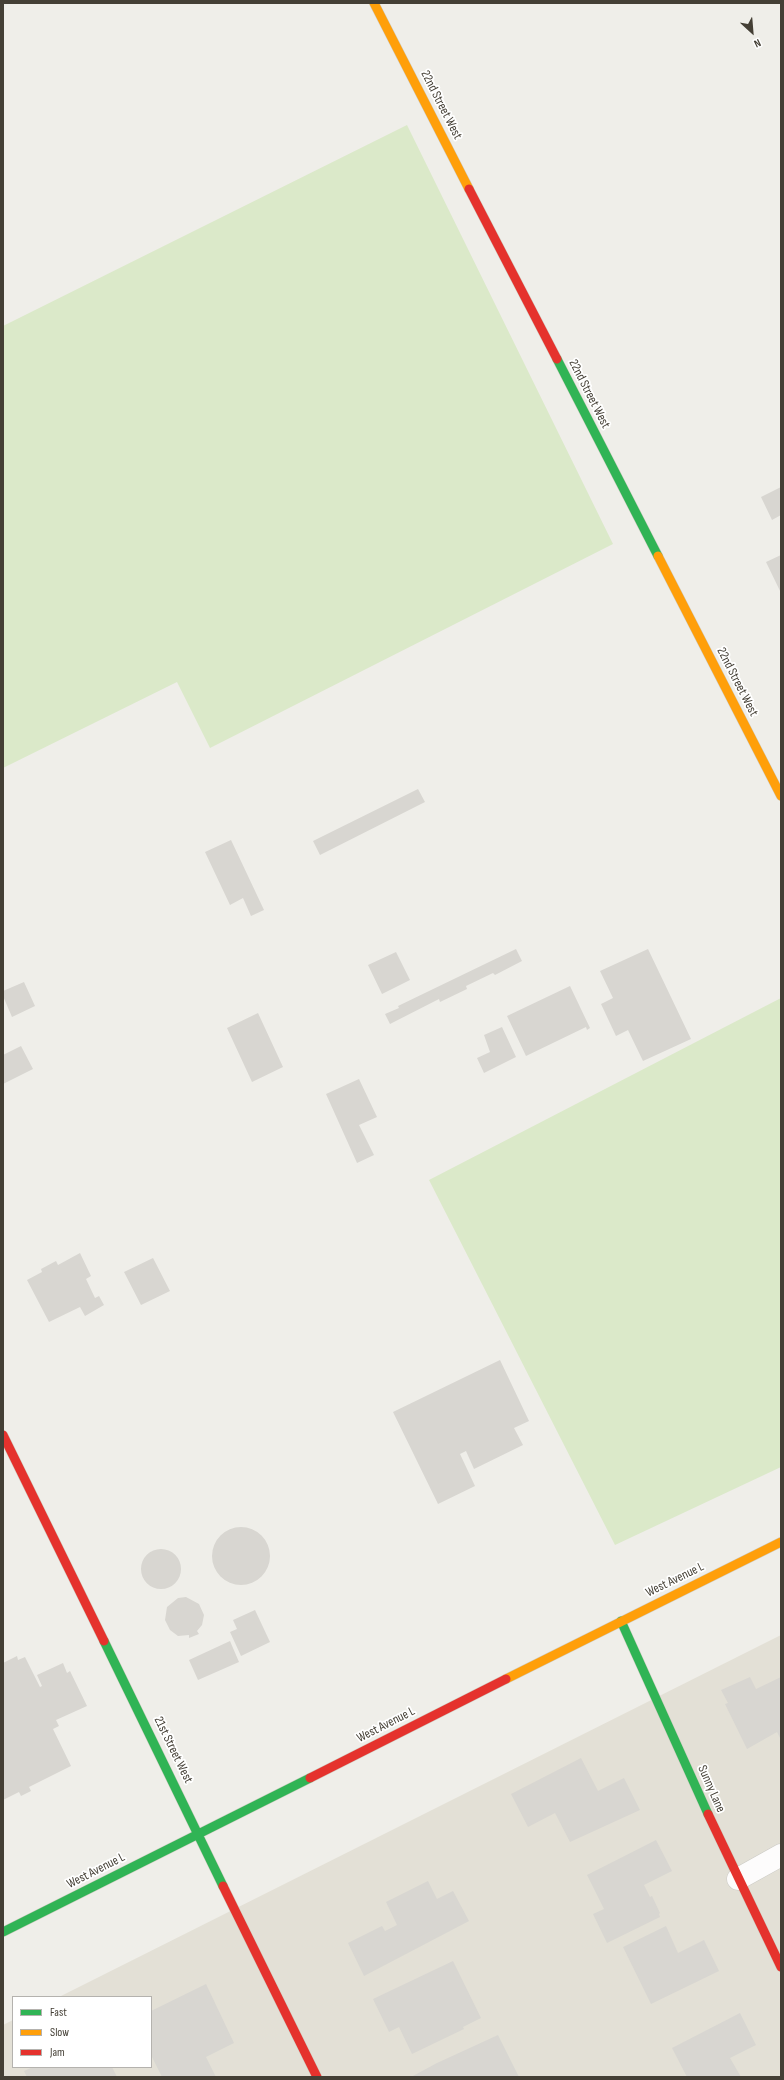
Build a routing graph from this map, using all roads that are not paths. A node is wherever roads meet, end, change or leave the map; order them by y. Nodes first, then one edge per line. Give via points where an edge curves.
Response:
1 (374, 3) edge
2 (781, 796) edge
3 (3, 1435) edge
4 (781, 1542) edge
5 (621, 1621) junction
6 (199, 1833) junction
7 (781, 1855) edge
8 (738, 1879) junction
9 (3, 1932) edge
10 (781, 1967) edge
11 (317, 2077) edge

1 - 2 street, 22nd Street West
3 - 6 street, 21st Street West
4 - 5 street, West Avenue L
5 - 6 street, West Avenue L
5 - 8 street, Sunny Lane
6 - 9 street, West Avenue L
6 - 11 street, 21st Street West
7 - 8 street
8 - 10 street, Sunny Lane

